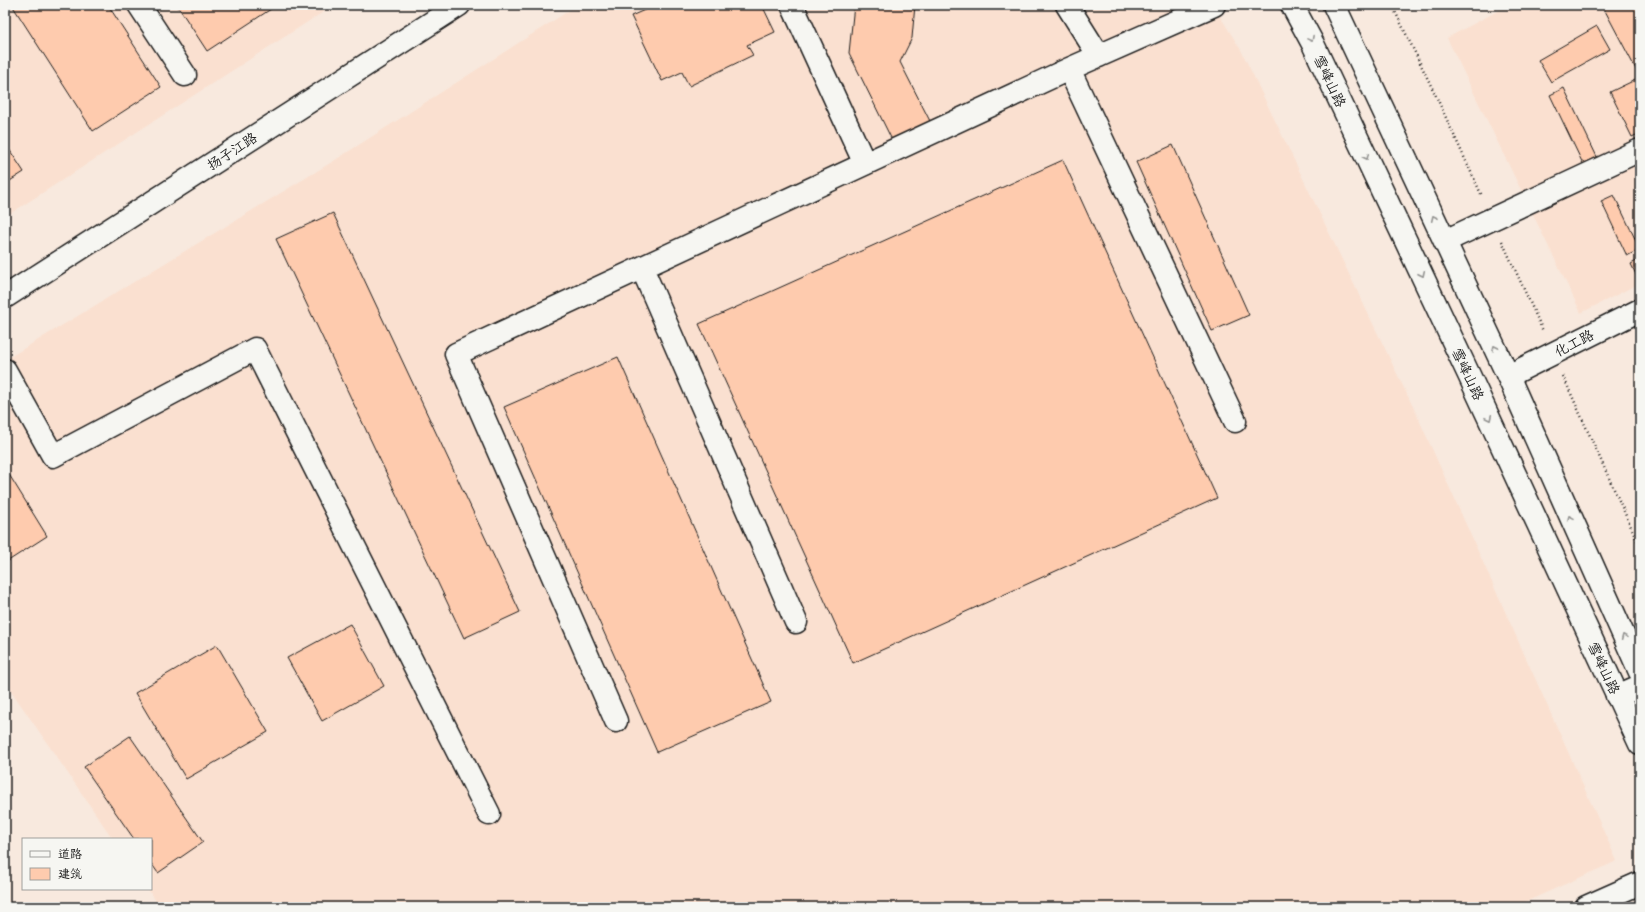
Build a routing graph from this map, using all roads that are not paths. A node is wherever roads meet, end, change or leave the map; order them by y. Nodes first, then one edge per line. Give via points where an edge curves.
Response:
1 (139, 5) edge
2 (459, 5) edge
3 (792, 5) edge
4 (1068, 5) edge
5 (1214, 5) edge
6 (1292, 5) edge
7 (1334, 5) edge
8 (1099, 56) junction
9 (1069, 70) junction
10 (185, 75) dead end
11 (1640, 150) edge
12 (864, 164) junction
13 (1445, 241) junction
14 (642, 268) junction
15 (5, 297) edge
16 (1640, 310) edge
17 (5, 370) edge
18 (1508, 376) junction
19 (1235, 421) dead end
20 (796, 622) dead end
21 (1640, 672) edge
22 (1640, 686) edge
23 (1618, 696) junction
24 (616, 721) dead end
25 (1640, 744) edge
26 (489, 814) dead end
27 (1640, 883) edge
28 (1586, 907) edge

1 - 10 main road
2 - 15 main road, 扬子江路
3 - 12 main road
4 - 8 main road
5 - 8 main road
6 -> 23 main road, 雪峰山路 via 1313,44
13 -> 7 main road
8 - 9 main road
9 - 12 main road
9 - 19 main road
11 - 13 main road
12 - 14 main road
18 -> 13 main road
14 - 20 main road
14 - 24 main road via 456,354
16 - 18 main road, 化工路
17 - 26 main road via 54,456 255,349
21 -> 18 main road
22 - 23 main road
23 - 25 main road, 雪峰山路
27 - 28 main road

